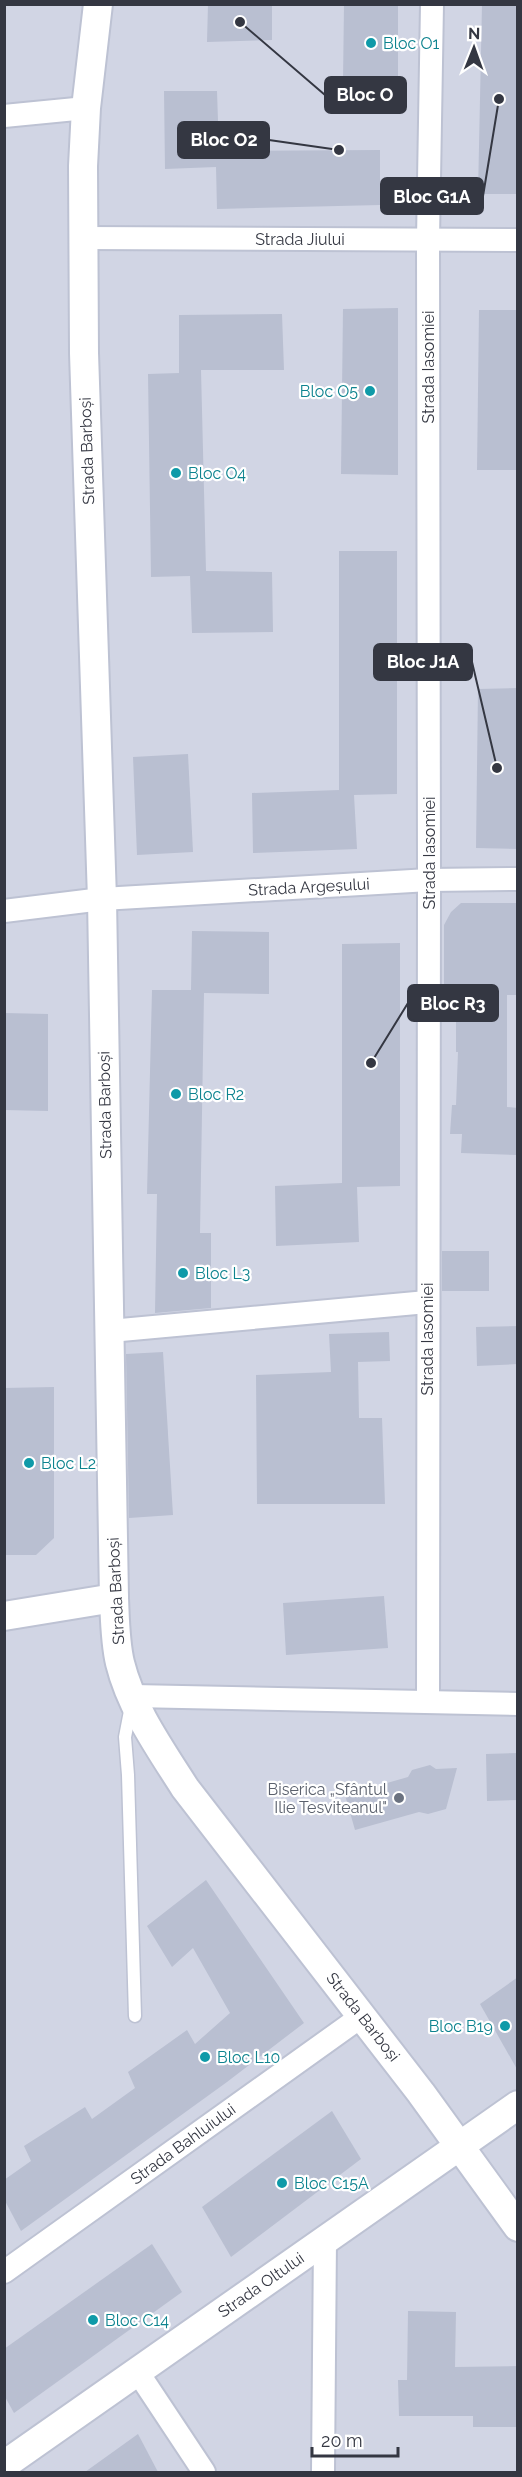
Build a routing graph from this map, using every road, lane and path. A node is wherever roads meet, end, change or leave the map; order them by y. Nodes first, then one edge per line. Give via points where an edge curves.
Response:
1 (98, 4) edge
2 (432, 4) edge
3 (86, 108) junction
4 (4, 116) edge
5 (83, 238) junction
6 (428, 239) junction
7 (518, 240) edge
8 (518, 879) edge
9 (429, 880) junction
10 (102, 899) junction
11 (4, 911) edge
12 (427, 1302) junction
13 (111, 1331) junction
14 (114, 1598) junction
15 (4, 1616) edge
16 (133, 1696) junction
17 (428, 1702) junction
18 (518, 1704) edge
19 (135, 2016) dead end
20 (362, 2016) junction
21 (518, 2105) edge
22 (460, 2146) junction
23 (518, 2227) edge
24 (326, 2240) junction
25 (4, 2272) edge
26 (136, 2371) junction
27 (8, 2455) edge
28 (204, 2472) edge
29 (323, 2472) edge

1 - 3 street, Strada Barboși
2 - 6 street, Strada Iasomiei
3 - 4 street
3 - 5 street, Strada Barboși
5 - 6 street, Strada Jiului
5 - 10 street, Strada Barboși
6 - 7 street, Strada Jiului
6 - 9 street, Strada Iasomiei
8 - 9 street, Strada Argeșului
9 - 10 street, Strada Argeșului
9 - 12 street, Strada Iasomiei
10 - 11 street
10 - 13 street, Strada Barboși
12 - 13 street
12 - 17 street, Strada Iasomiei
13 - 14 street, Strada Barboși
14 - 15 street
14 - 16 street, Strada Barboși via 121,1665
16 - 17 street
16 - 19 lane via 125,1737
16 - 20 street, Strada Barboși via 151,1735 185,1788
17 - 18 street
20 - 22 street, Strada Barboși
20 - 25 street, Strada Bahluiului
21 - 22 street, Strada Oltului
22 - 23 street, Strada Barboși
22 - 24 street, Strada Oltului
24 - 26 street, Strada Oltului
24 - 29 street
26 - 27 street, Strada Oltului
26 - 28 street

